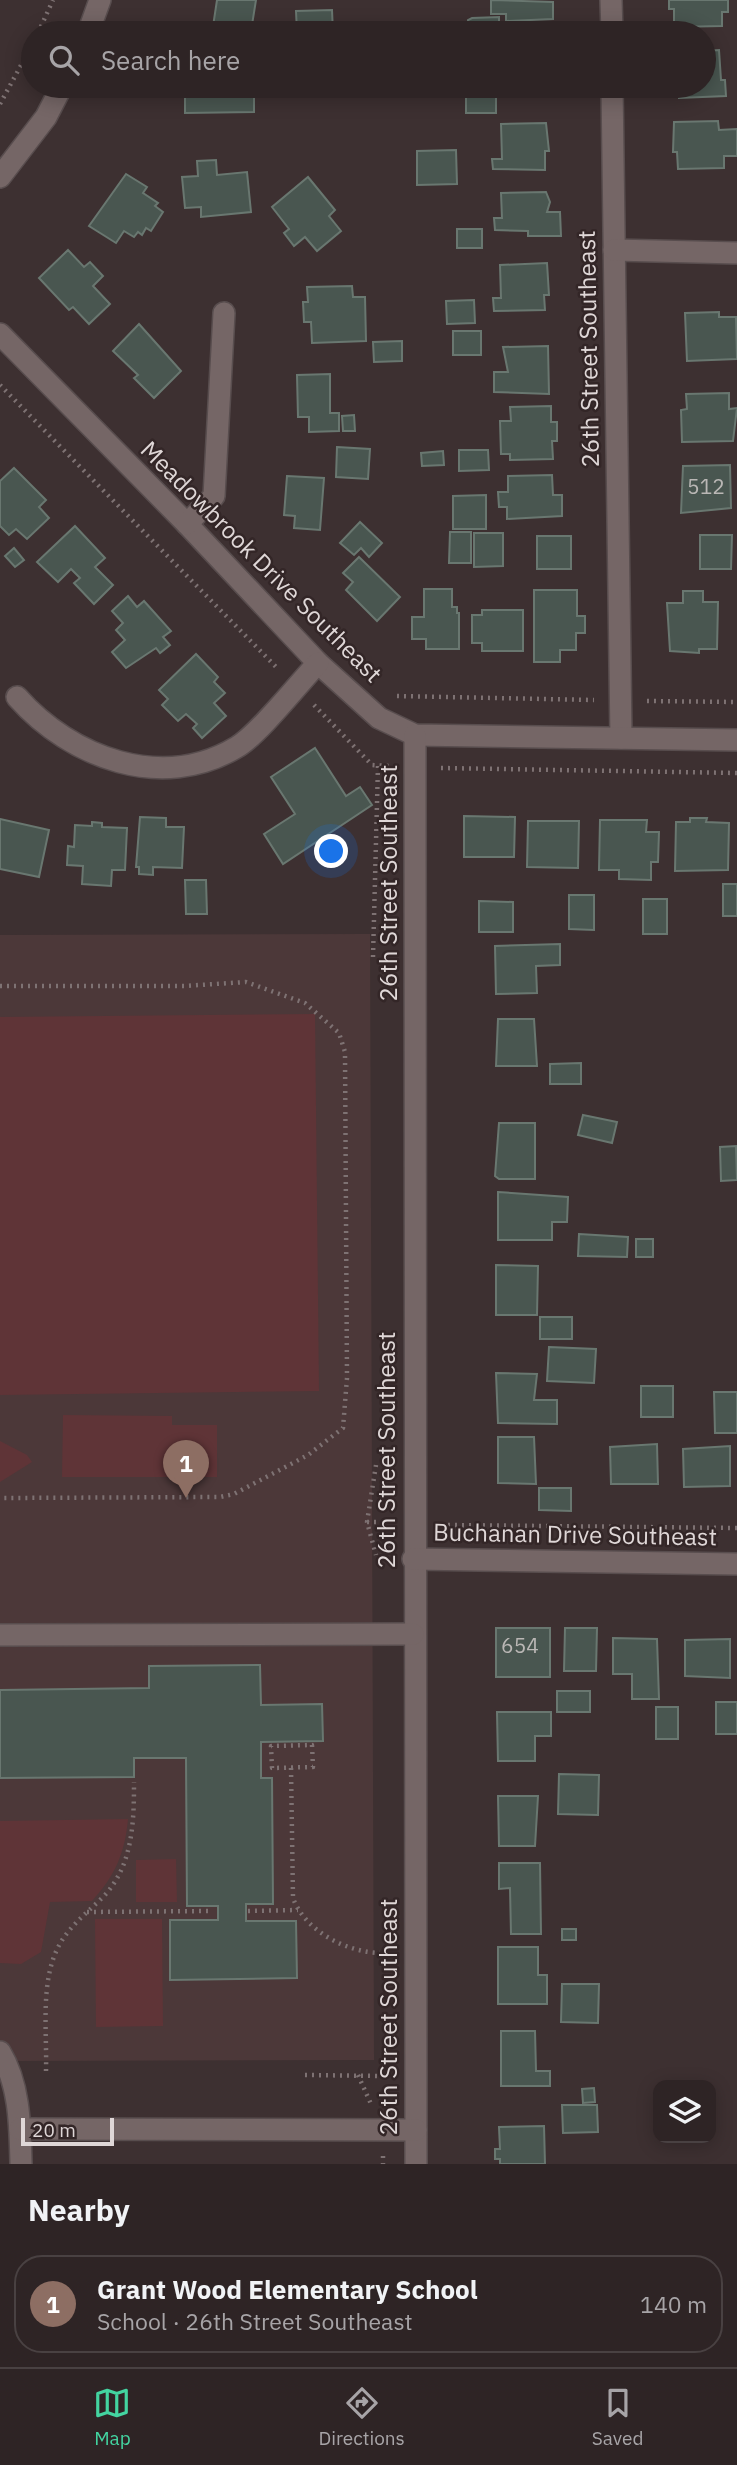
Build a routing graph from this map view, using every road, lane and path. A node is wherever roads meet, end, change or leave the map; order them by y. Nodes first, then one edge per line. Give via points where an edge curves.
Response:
1 (53, 0) edge
2 (100, 0) edge
3 (611, 0) edge
4 (43, 21) edge
5 (92, 21) edge
6 (612, 21) edge
7 (21, 65) edge
8 (56, 98) edge
9 (612, 98) edge
10 (0, 104) edge
11 (0, 177) edge
12 (614, 250) junction
13 (737, 253) edge
14 (224, 313) dead end
15 (0, 334) edge
16 (0, 385) edge
17 (187, 524) junction
18 (318, 663) junction
19 (282, 673) dead end
20 (396, 696) dead end
21 (17, 698) dead end
22 (602, 699) dead end
23 (310, 701) dead end
24 (642, 701) dead end
25 (737, 702) edge
26 (415, 735) junction
27 (621, 738) junction
28 (737, 740) edge
29 (378, 765) junction
30 (389, 766) dead end
31 (442, 768) dead end
32 (737, 773) edge
33 (373, 957) dead end
34 (0, 986) edge
35 (376, 1465) dead end
36 (0, 1498) edge
37 (367, 1522) junction
38 (381, 1522) dead end
39 (448, 1525) dead end
40 (737, 1528) edge
41 (376, 1555) dead end
42 (413, 1559) junction
43 (737, 1564) edge
44 (413, 1634) junction
45 (0, 1635) edge
46 (291, 1768) junction
47 (134, 1782) dead end
48 (299, 1910) junction
49 (212, 1911) dead end
50 (248, 1911) dead end
51 (86, 1912) junction
52 (380, 1953) dead end
53 (0, 2052) edge
54 (46, 2071) dead end
55 (305, 2075) dead end
56 (358, 2075) junction
57 (381, 2076) dead end
58 (371, 2104) dead end
59 (20, 2129) junction
60 (416, 2130) junction
61 (383, 2156) dead end
62 (21, 2164) edge
63 (383, 2164) edge
64 (416, 2164) edge

1 - 4 path
2 - 5 street
3 - 6 street
7 - 10 path
8 - 11 street
9 - 12 street, 26th Street Southeast
12 - 13 street
12 - 27 street, 26th Street Southeast
14 - 17 street via 214,496
15 - 17 street, Meadowbrook Drive Southeast
16 - 19 path
17 - 18 street, Meadowbrook Drive Southeast
18 - 21 street via 240,746 199,766 156,768 100,759 35,718
18 - 26 street, Meadowbrook Drive Southeast via 379,718
20 - 22 path
23 - 29 path via 372,765
24 - 25 path
26 - 27 street, Meadowbrook Drive Southeast
26 - 42 street, 26th Street Southeast
27 - 28 street, Meadowbrook Drive Southeast
29 - 30 path
29 - 33 path
31 - 32 path
34 - 36 path via 246,982 305,1003 339,1033 345,1052 347,1364 343,1428 308,1455 245,1490 220,1497
35 - 37 path
37 - 38 path
37 - 41 path
39 - 40 path
42 - 43 street, Buchanan Drive Southeast
42 - 44 street, 26th Street Southeast
44 - 45 street
44 - 60 street, 26th Street Southeast
46 - 46 path via 313,1767 312,1745 271,1746 272,1768
46 - 48 path via 293,1898
47 - 51 path via 134,1822 124,1863 104,1896
48 - 50 path
48 - 52 path via 341,1945
49 - 51 path
51 - 54 path via 64,1936 50,1967
53 - 59 street via 11,2070
55 - 56 path
56 - 57 path
56 - 58 path
59 - 60 street
59 - 62 street
60 - 64 street, 26th Street Southeast
61 - 63 path

